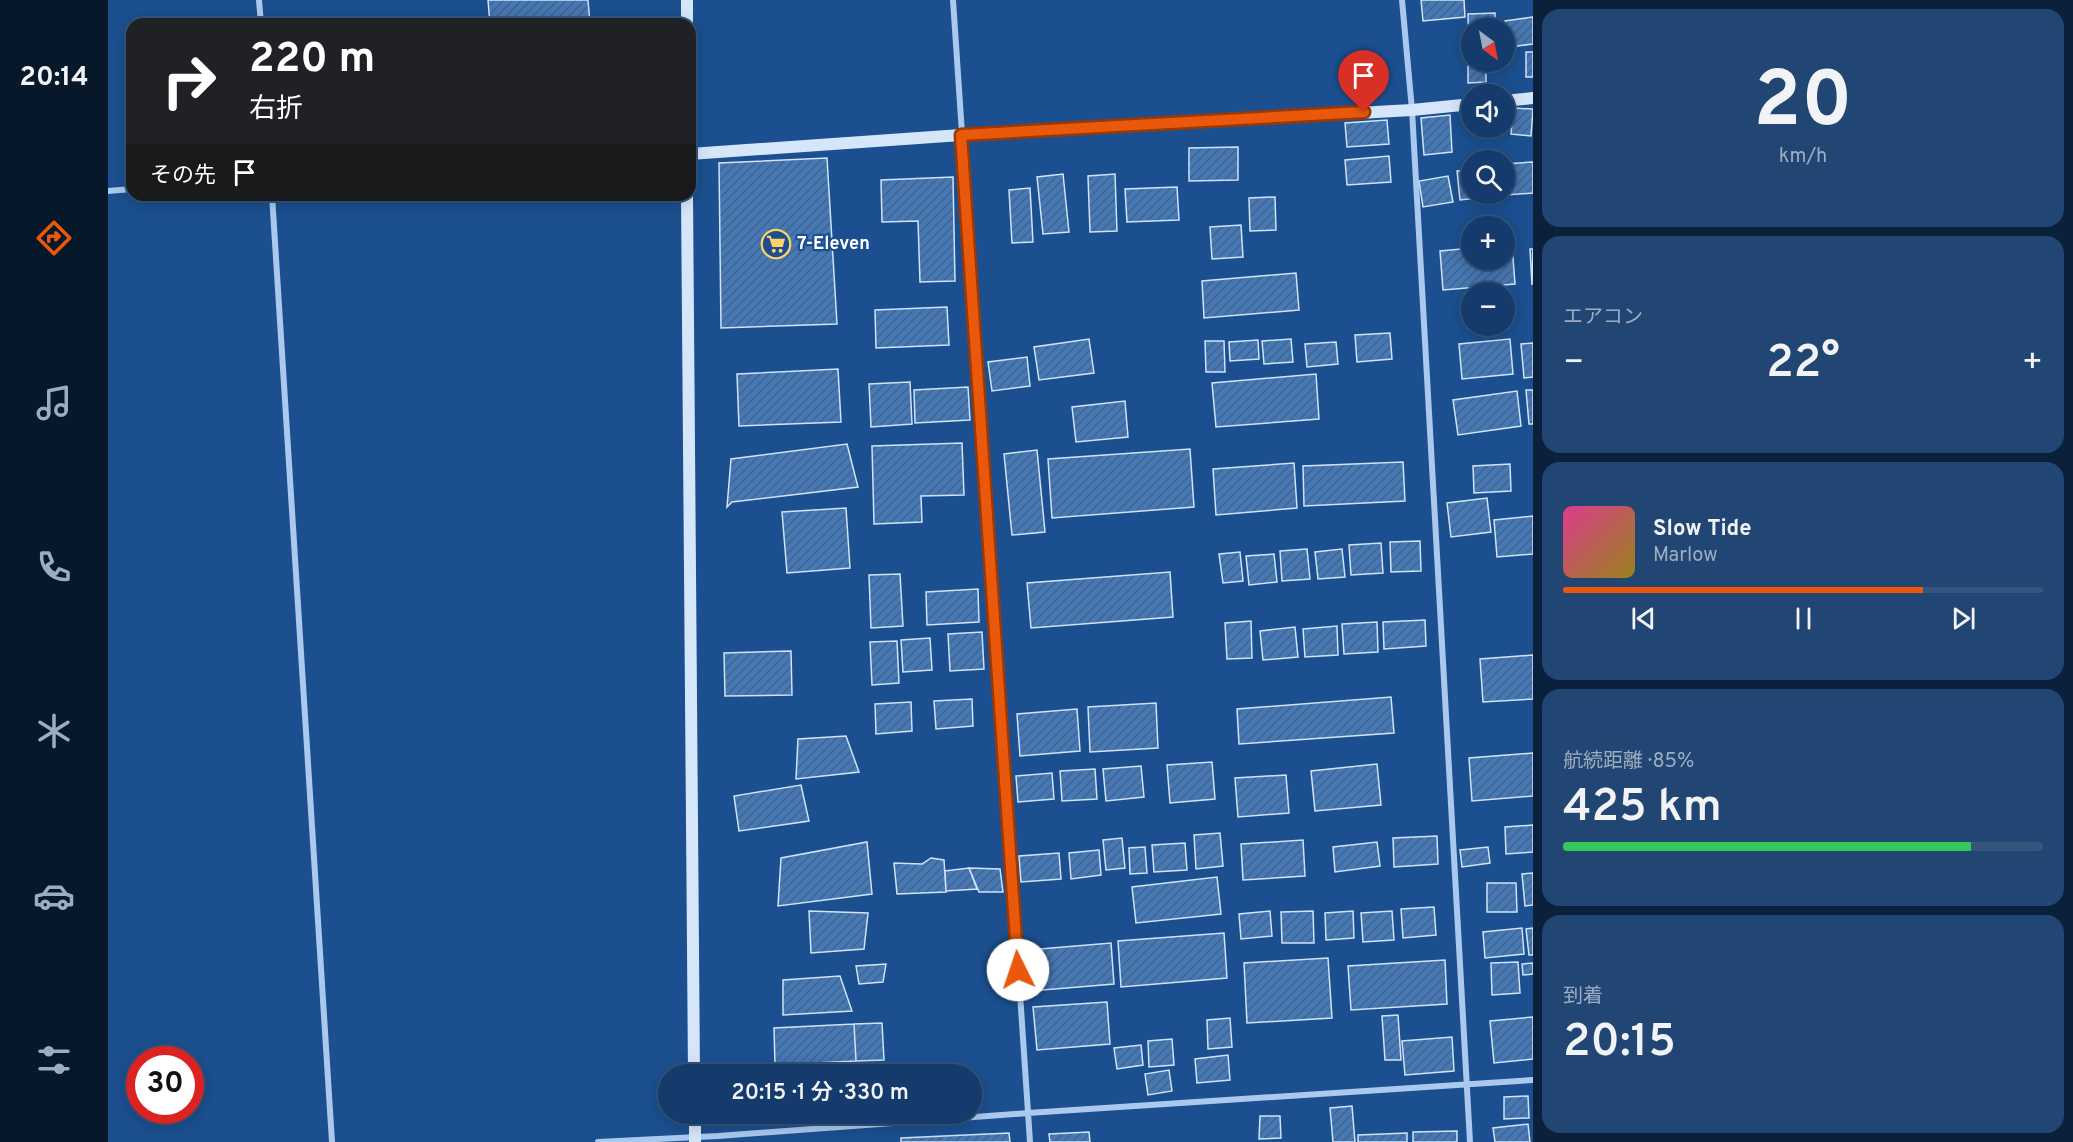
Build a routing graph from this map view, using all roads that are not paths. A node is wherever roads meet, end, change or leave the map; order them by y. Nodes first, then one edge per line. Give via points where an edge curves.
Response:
1 (259, 0) edge
2 (687, 0) edge
3 (953, 0) edge
4 (1402, 0) edge
5 (260, 18) edge
6 (687, 18) edge
7 (1533, 98) edge
8 (1515, 100) edge
9 (1461, 105) edge
10 (1412, 110) junction
11 (961, 135) junction
12 (696, 154) edge
13 (126, 190) edge
14 (108, 191) edge
15 (272, 201) edge
16 (687, 201) edge
17 (694, 1064) edge
18 (1533, 1080) edge
19 (1466, 1085) junction
20 (1028, 1113) junction
21 (695, 1124) edge
22 (695, 1140) edge
23 (332, 1142) edge
24 (598, 1142) edge
25 (1030, 1142) edge
26 (1470, 1142) edge

1 - 5 street
2 - 6 street
3 - 11 street
4 - 10 street
7 - 8 street
9 - 10 street
10 - 11 street
10 - 19 street
11 - 12 street
11 - 20 street
13 - 14 street
15 - 23 street
16 - 17 street
18 - 19 street
19 - 20 street
19 - 26 street
20 - 22 street
20 - 25 street
21 - 22 street
22 - 24 street

